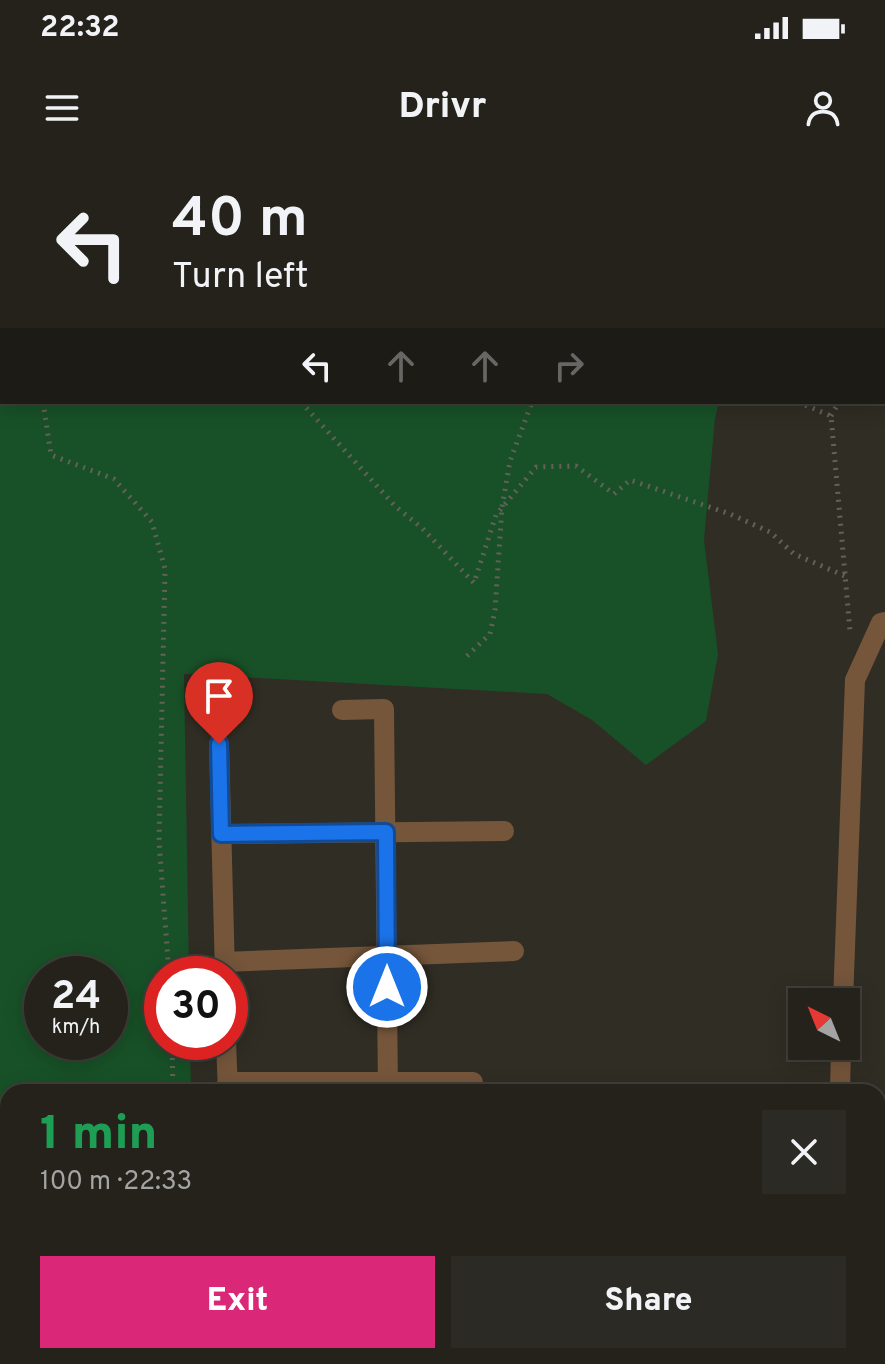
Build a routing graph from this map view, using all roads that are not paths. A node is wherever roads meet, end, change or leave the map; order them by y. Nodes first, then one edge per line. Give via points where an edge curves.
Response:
1 (885, 622) edge
2 (342, 710) dead end
3 (219, 744) dead end
4 (504, 831) dead end
5 (386, 832) junction
6 (221, 834) junction
7 (514, 951) dead end
8 (224, 956) edge
9 (387, 956) junction
10 (248, 966) edge
11 (844, 988) edge
12 (227, 1060) edge
13 (841, 1060) edge
14 (473, 1082) dead end
15 (228, 1084) edge
16 (388, 1084) edge
17 (439, 1084) edge
18 (840, 1084) edge

1 - 11 street via 855,680
2 - 5 street via 384,709
3 - 6 street
4 - 5 street
5 - 6 street
5 - 9 street
6 - 8 street
7 - 9 street
9 - 10 street
9 - 16 street
12 - 15 street
13 - 18 street
14 - 17 street

